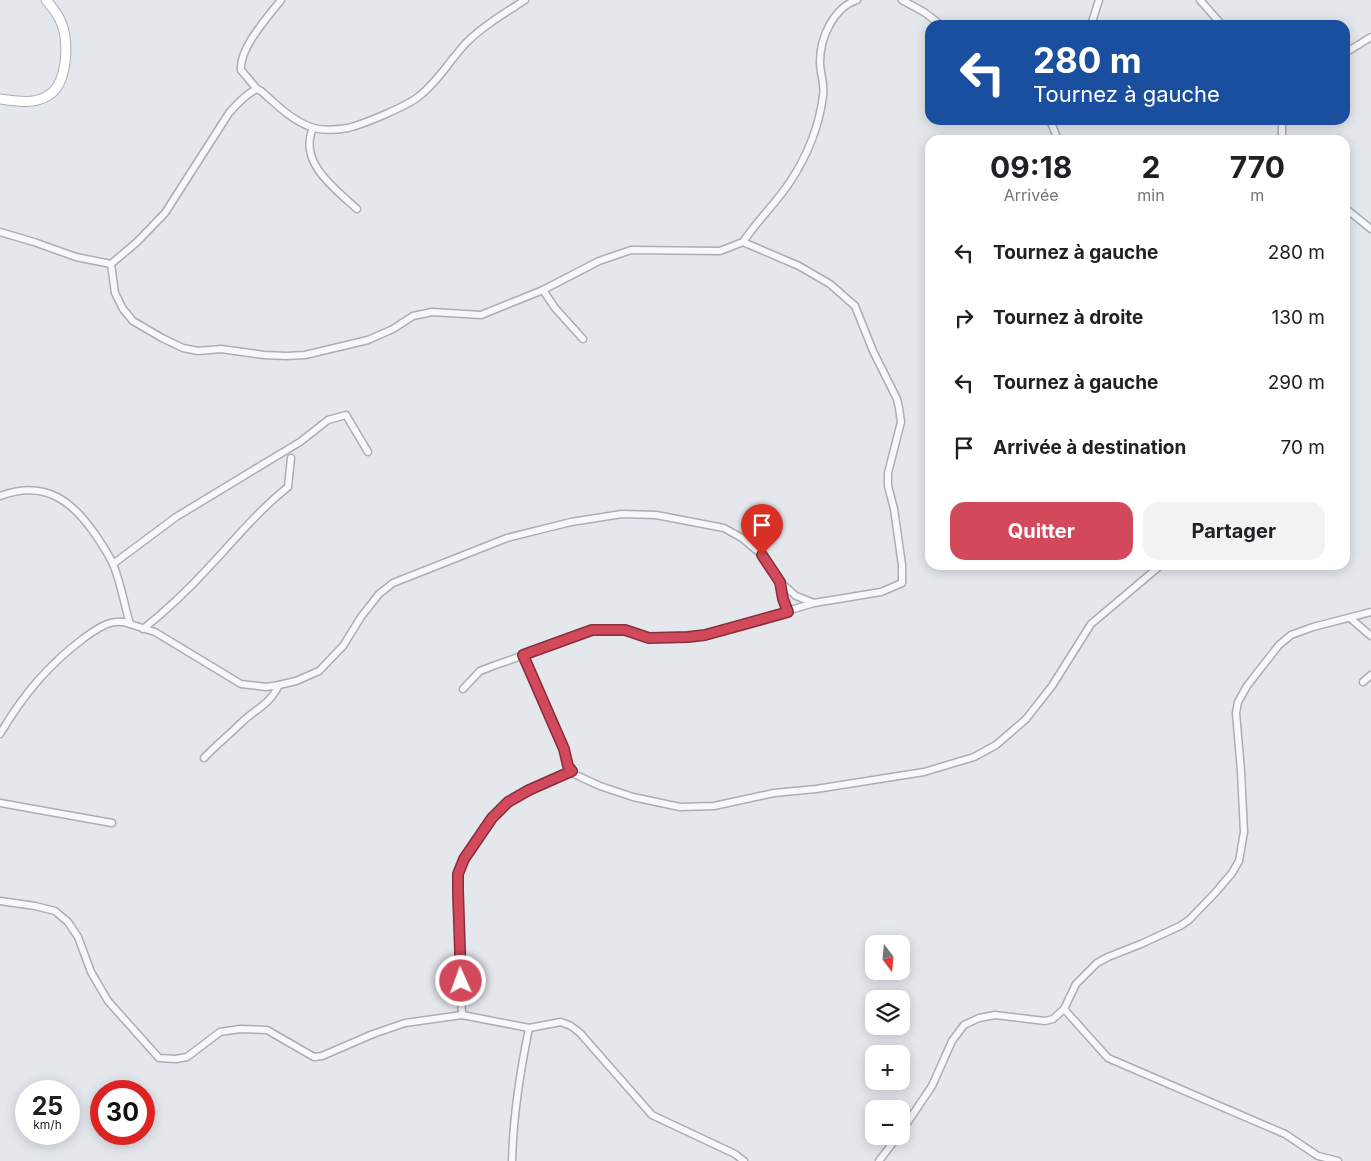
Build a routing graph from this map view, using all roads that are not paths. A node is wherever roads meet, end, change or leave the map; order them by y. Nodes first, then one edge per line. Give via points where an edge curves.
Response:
1 (46, 0) edge
2 (280, 0) edge
3 (525, 0) edge
4 (857, 0) edge
5 (902, 0) edge
6 (1099, 0) edge
7 (1200, 0) edge
8 (934, 20) edge
9 (1093, 20) edge
10 (1218, 20) edge
11 (1371, 37) edge
12 (1350, 50) edge
13 (257, 89) junction
14 (0, 99) edge
15 (313, 128) junction
16 (357, 209) dead end
17 (1350, 212) edge
18 (1371, 229) edge
19 (0, 232) edge
20 (742, 242) junction
21 (111, 264) junction
22 (543, 290) junction
23 (583, 339) dead end
24 (368, 452) dead end
25 (291, 458) dead end
26 (0, 496) edge
27 (113, 564) junction
28 (1155, 570) edge
29 (780, 582) junction
30 (795, 595) junction
31 (814, 603) junction
32 (796, 610) junction
33 (788, 612) junction
34 (1371, 612) edge
35 (1350, 618) junction
36 (130, 624) junction
37 (144, 629) junction
38 (1371, 636) edge
39 (523, 655) junction
40 (1371, 675) edge
41 (1364, 682) dead end
42 (280, 685) junction
43 (463, 689) dead end
44 (0, 734) edge
45 (204, 758) dead end
46 (572, 771) junction
47 (0, 802) edge
48 (112, 823) dead end
49 (0, 901) edge
50 (1064, 1010) junction
51 (462, 1015) junction
52 (529, 1028) junction
53 (910, 1119) edge
54 (891, 1145) edge
55 (512, 1161) edge
56 (744, 1161) edge
57 (879, 1161) edge
58 (1338, 1161) edge

1 - 14 street via 58,15 65,35 65,64 58,86 50,95 37,100
2 - 13 street via 241,59 241,70
3 - 15 street via 467,42 430,86 408,104 349,128
4 - 20 street via 848,3 834,17 824,38 820,62 824,95 809,149 789,183
5 - 8 street
6 - 9 street
7 - 10 street
11 - 12 street
13 - 15 street
13 - 21 street via 229,113 165,214
15 - 16 street via 310,156 331,185
17 - 18 street
19 - 21 street via 76,257
20 - 22 street via 720,251 631,250 599,261
20 - 31 street via 799,266 830,284 855,306 899,408 901,422 888,480 902,583 881,592
21 - 22 street via 115,293 123,309 162,338 198,351 264,355 305,355 368,340 394,329 413,316 432,312 481,315
22 - 23 street
24 - 27 street via 346,416 328,420 300,442 176,517
25 - 37 street via 288,487 267,504 184,593
26 - 27 street via 31,491 50,494 67,502 94,532
27 - 36 street
28 - 46 street via 1091,624 1052,686 1026,719 996,745 974,757 924,772 774,793 703,807 680,807 633,797 600,786
29 - 30 street
29 - 33 street
29 - 42 street via 762,555 724,528 656,515 622,514 571,522 507,538 393,583 379,594 343,646 319,671
30 - 31 street
30 - 32 street
31 - 32 street
32 - 33 street
33 - 39 street via 688,637 649,638 625,630 592,630
34 - 35 street
35 - 38 street
35 - 50 street via 1298,631 1284,640 1238,702 1236,713 1244,832 1240,856 1232,873 1180,926 1096,963 1076,984
36 - 37 street
36 - 44 street via 122,621 109,623 65,652 42,674
37 - 42 street via 155,632 241,684
39 - 43 street via 480,671
39 - 46 street
40 - 41 street
42 - 45 street via 273,698
46 - 51 street via 508,802 492,818 464,859 458,874
47 - 48 street
49 - 51 street via 55,911 68,922 108,1001 159,1058 188,1057 220,1032 240,1029 267,1030 308,1055 322,1056 405,1023
50 - 53 street via 1045,1021 995,1015 964,1025 952,1041 932,1086
50 - 58 street via 1108,1058 1285,1134 1318,1156
51 - 52 street
52 - 55 street via 517,1090
52 - 56 street via 562,1022 571,1026 652,1115
54 - 57 street

